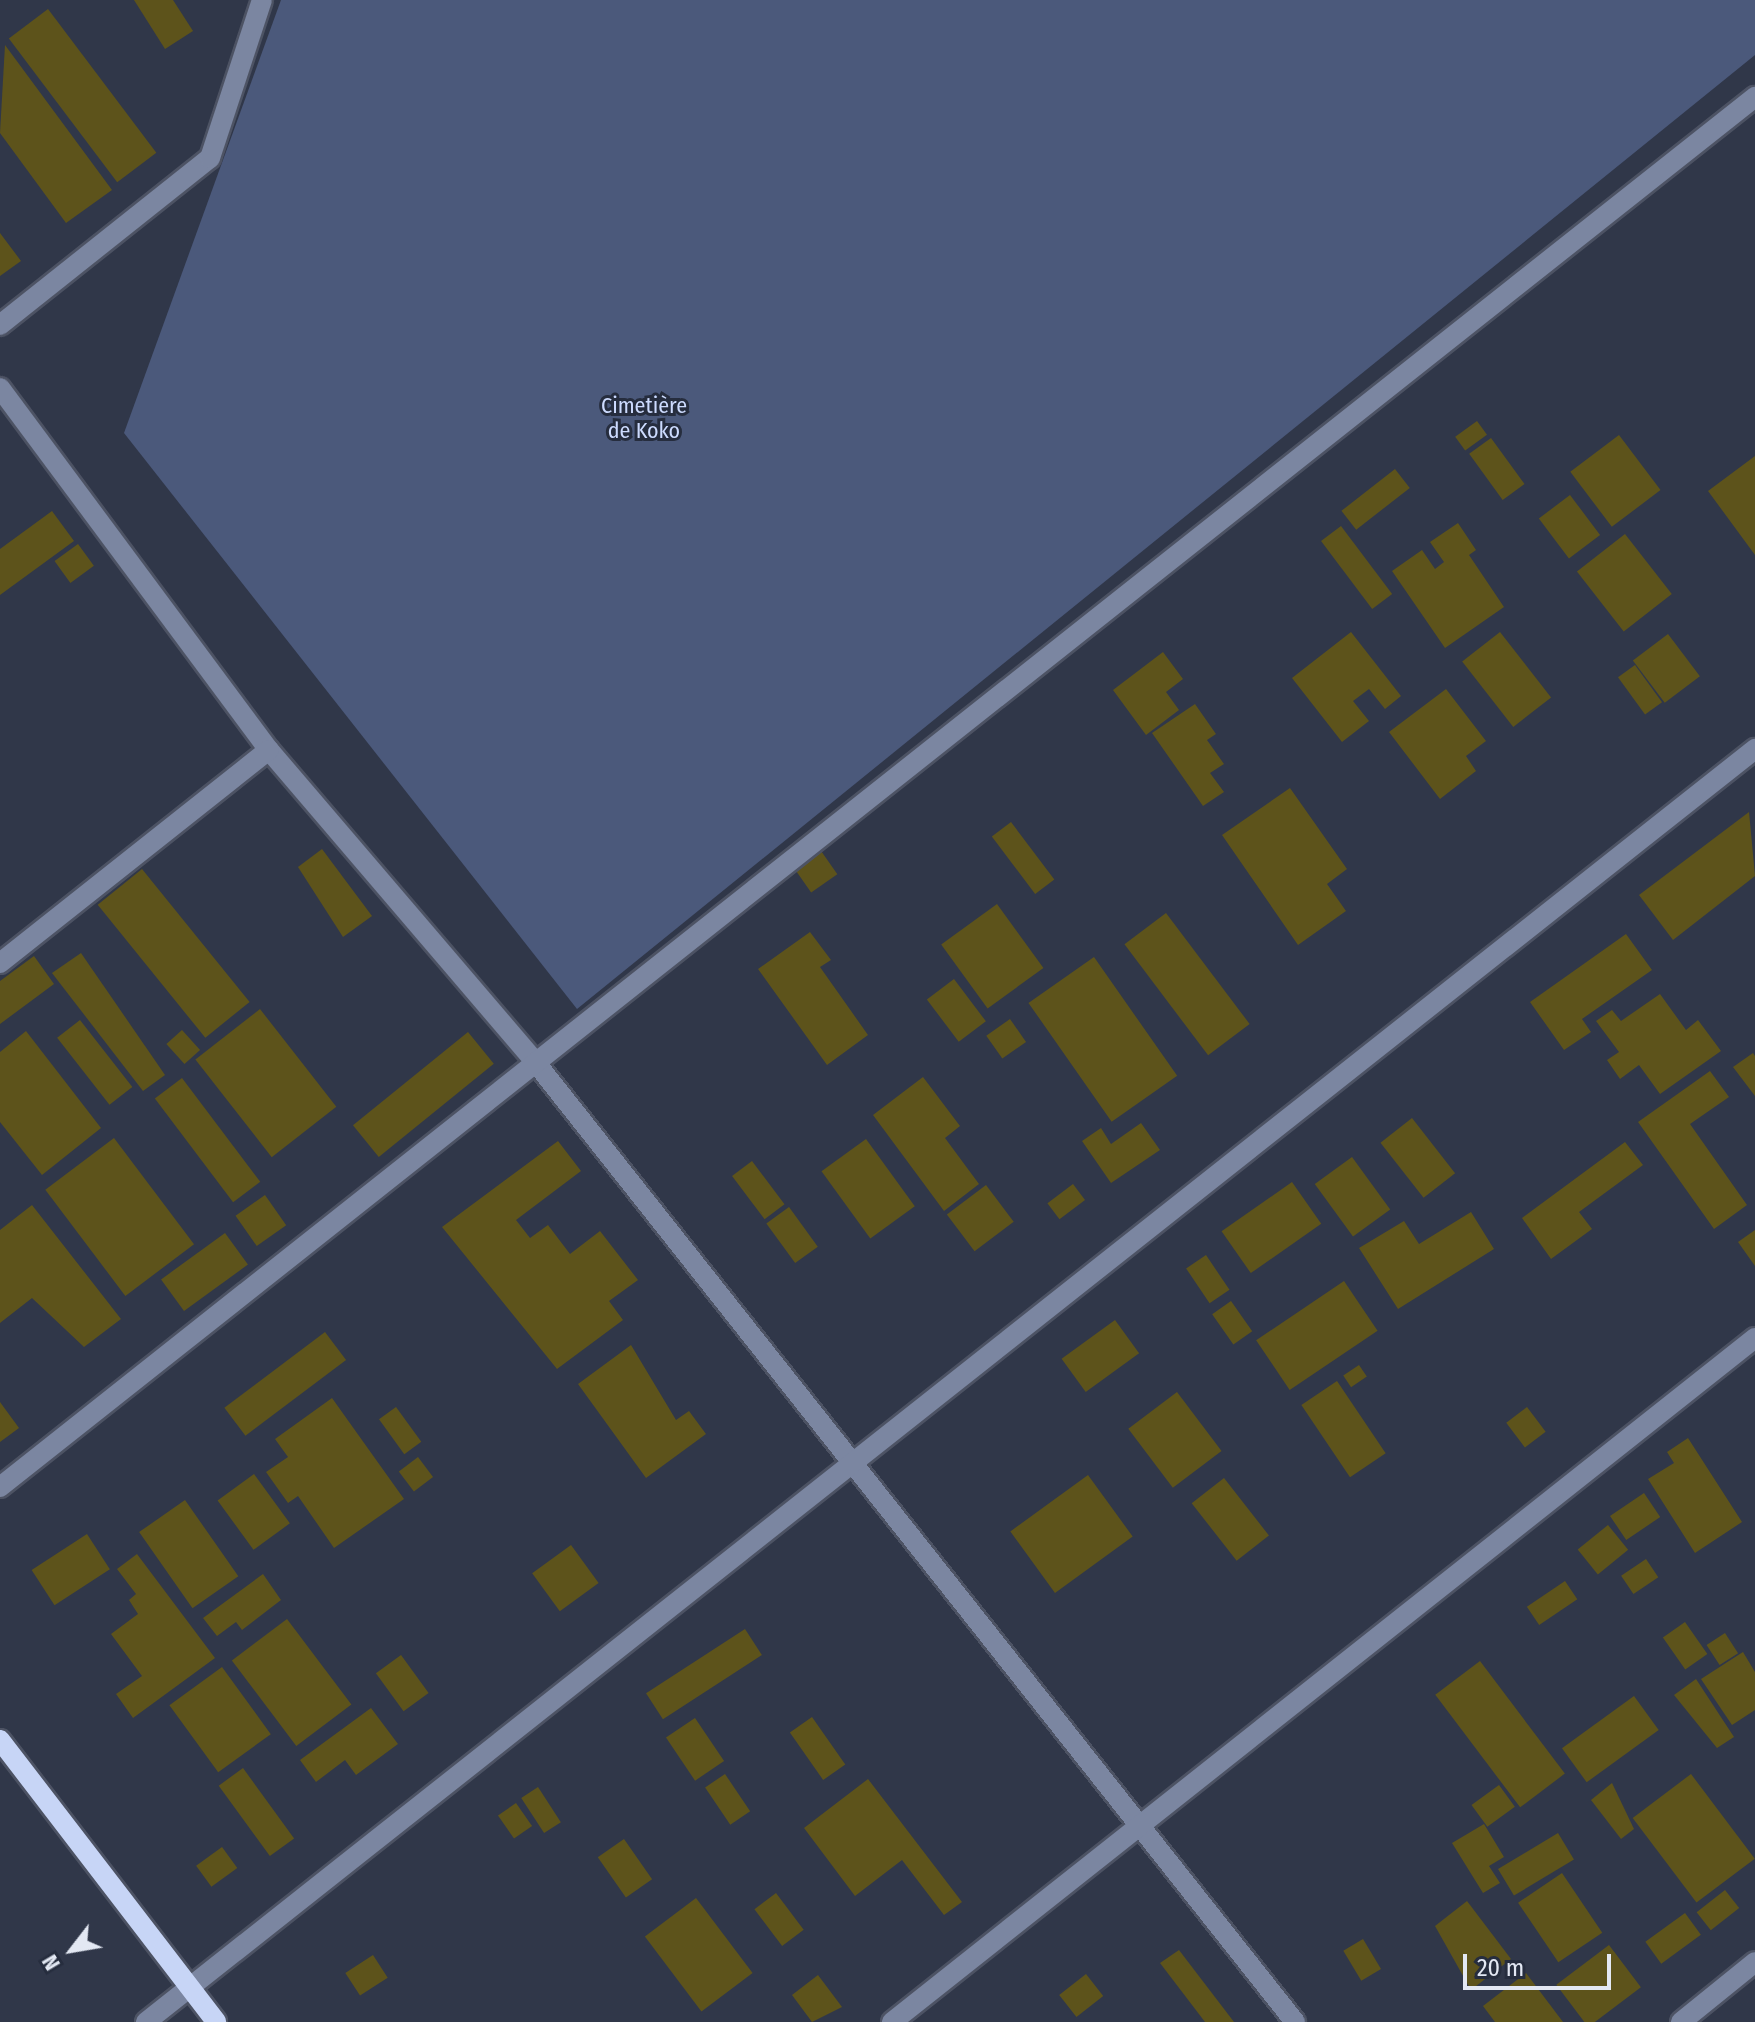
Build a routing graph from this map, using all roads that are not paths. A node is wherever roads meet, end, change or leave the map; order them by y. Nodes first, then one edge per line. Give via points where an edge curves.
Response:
1 (262, 0) edge
2 (1755, 97) edge
3 (0, 325) edge
4 (0, 388) edge
5 (1755, 749) edge
6 (269, 750) junction
7 (0, 963) edge
8 (536, 1063) junction
9 (1755, 1338) edge
10 (852, 1464) junction
11 (0, 1487) edge
12 (0, 1740) edge
13 (1139, 1826) junction
14 (1755, 1962) edge
15 (190, 1988) junction
16 (146, 2022) edge
17 (216, 2022) edge
18 (892, 2022) edge
19 (1295, 2022) edge
20 (1681, 2022) edge

1 - 3 street via 210,158
2 - 8 street
4 - 6 street
5 - 10 street
6 - 7 street
6 - 8 street
8 - 10 street
8 - 11 street
9 - 13 street
10 - 13 street
10 - 15 street
12 - 15 main road
13 - 18 street
13 - 19 street
14 - 20 street
15 - 16 street
15 - 17 main road

